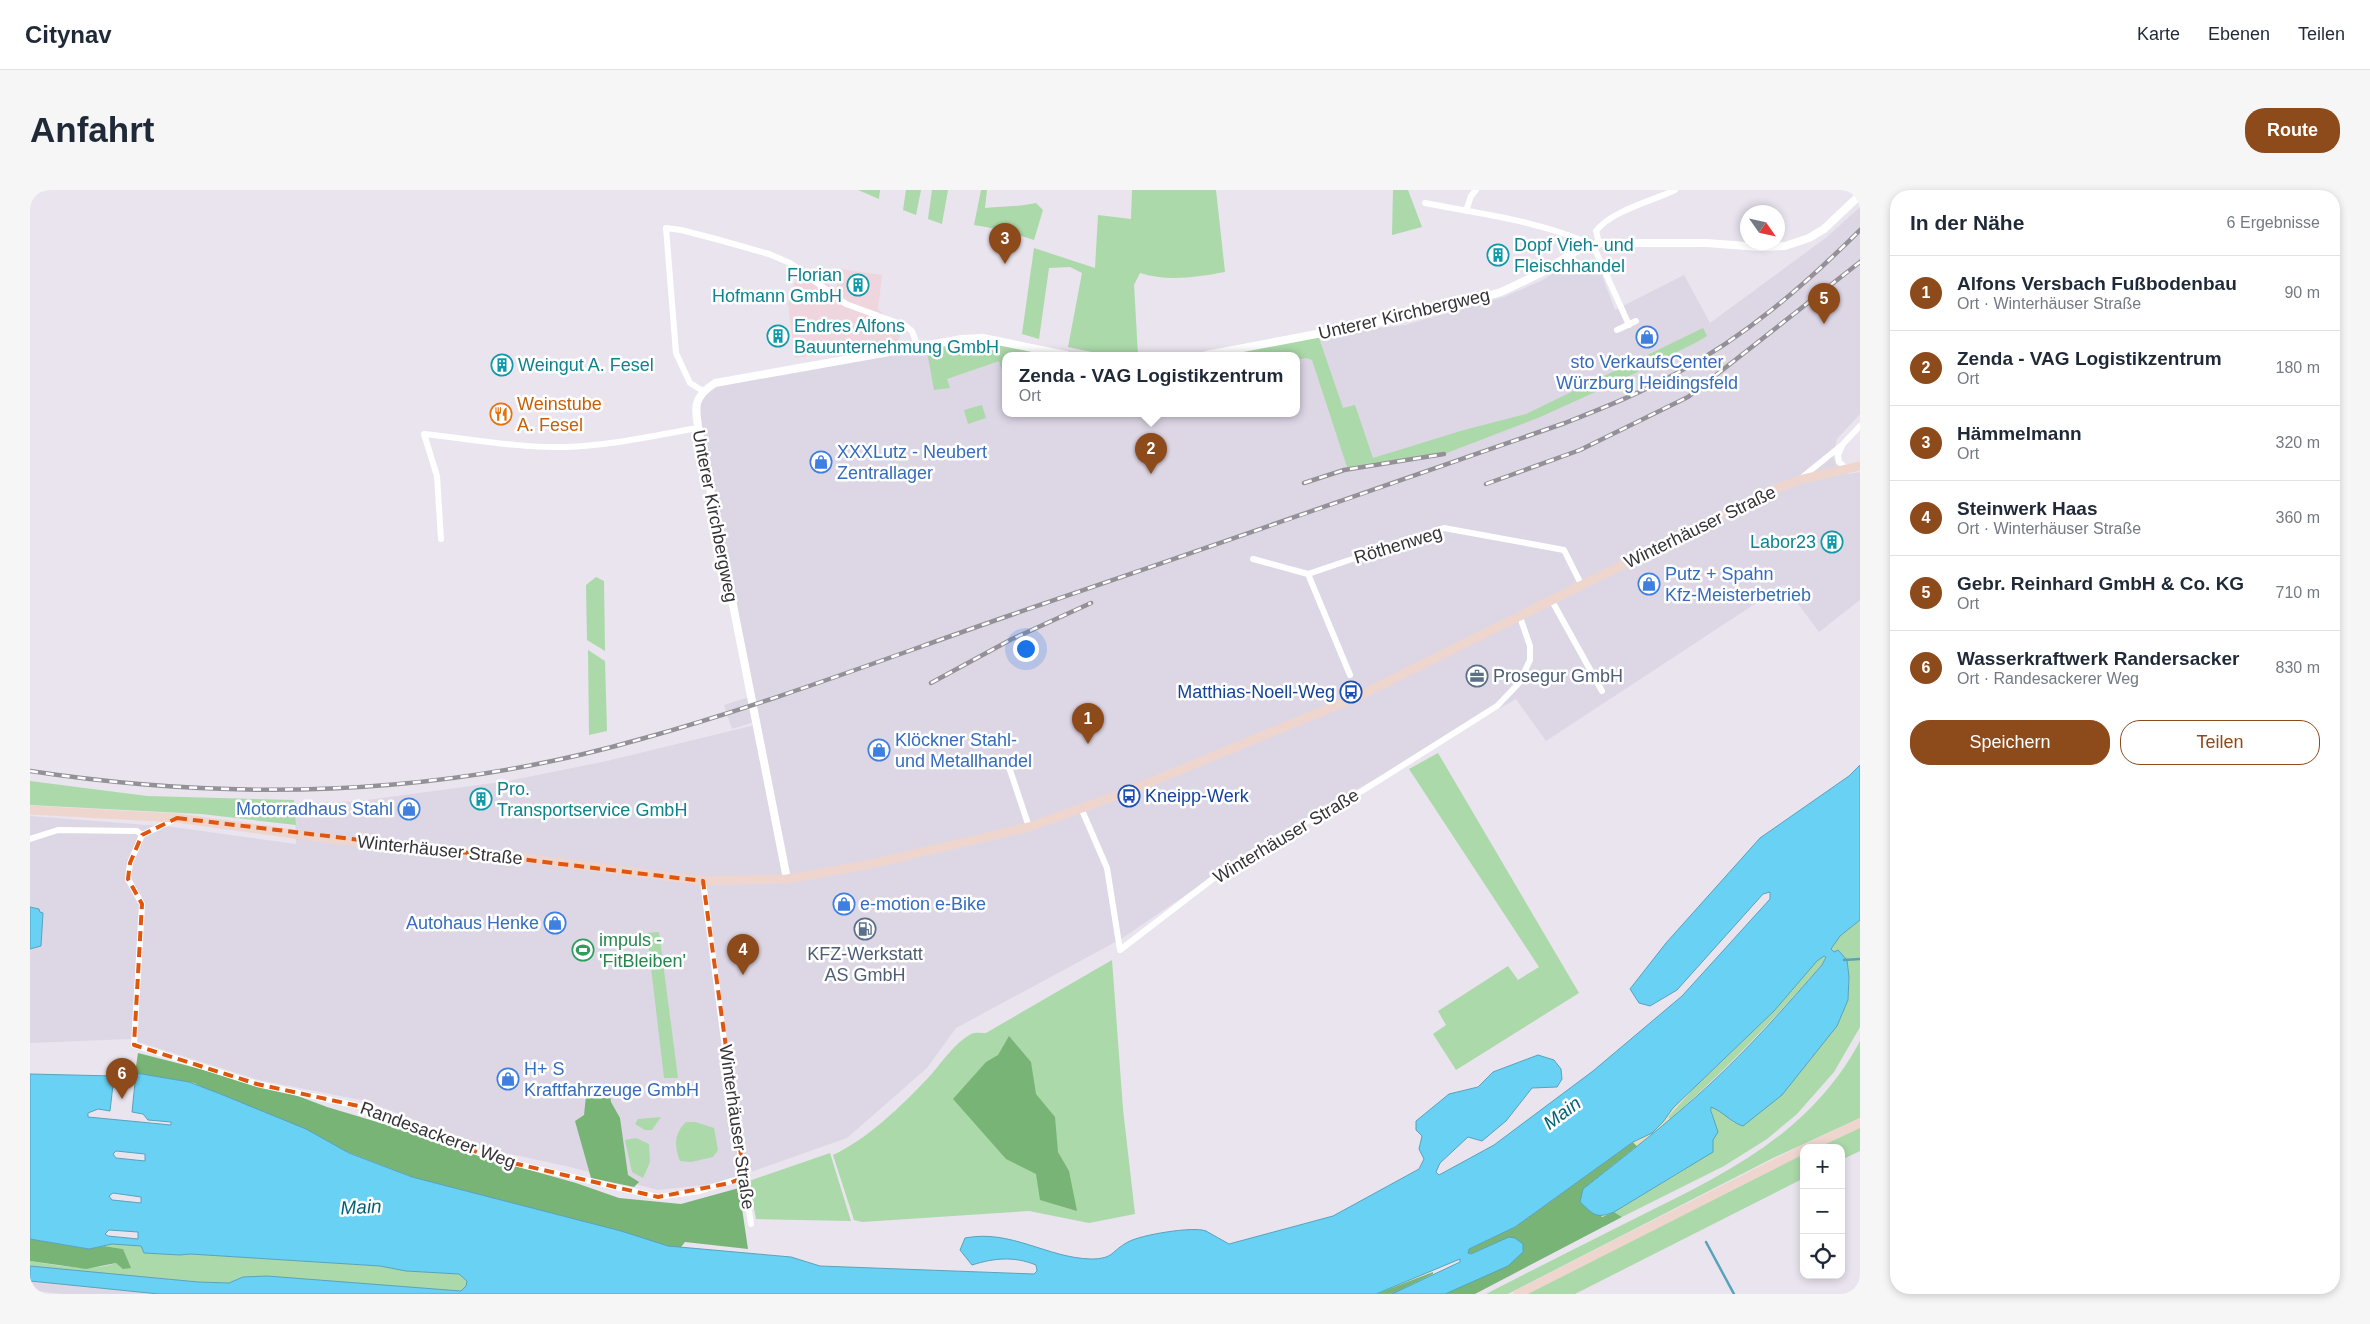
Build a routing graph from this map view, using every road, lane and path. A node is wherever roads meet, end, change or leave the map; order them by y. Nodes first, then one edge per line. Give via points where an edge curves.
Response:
1 (1476, 190) edge
2 (1675, 190) edge
3 (1860, 195) edge
4 (1425, 203) dead end
5 (1466, 211) junction
6 (1596, 244) junction
7 (1636, 321) dead end
8 (1628, 325) junction
9 (1617, 330) dead end
10 (918, 347) junction
11 (1051, 352) edge
12 (1222, 352) edge
13 (703, 391) junction
14 (1860, 426) edge
15 (698, 428) junction
16 (1842, 445) junction
17 (1860, 466) edge
18 (1846, 468) junction
19 (1799, 480) junction
20 (441, 539) dead end
21 (1253, 559) dead end
22 (1308, 574) junction
23 (1582, 586) junction
24 (1552, 600) junction
25 (1520, 617) junction
26 (1350, 675) dead end
27 (1602, 692) dead end
28 (1006, 758) dead end
29 (1081, 808) junction
30 (30, 810) edge
31 (177, 818) junction
32 (1030, 827) junction
33 (142, 835) junction
34 (30, 839) edge
35 (787, 879) junction
36 (704, 881) junction
37 (1860, 1123) edge
38 (1814, 1144) edge
39 (1800, 1150) edge
40 (744, 1177) junction
41 (751, 1224) dead end
42 (1518, 1294) edge

1 - 5 street
2 - 6 street via 1601,224 1596,231
3 - 6 street via 1824,229 1785,246 1648,242
4 - 5 street
5 - 6 street via 1492,214
6 - 8 street
6 - 12 street, Unterer Kirchbergweg via 1578,250 1501,292 1406,317
7 - 8 street
8 - 9 street
10 - 11 street via 983,338
10 - 13 street via 715,382
10 - 13 street via 912,331 906,326 846,304 790,263 716,239 666,228 676,353 690,383
13 - 15 street, Unterer Kirchbergweg via 695,410
14 - 16 street, Winterhäuser Straße
15 - 20 street via 565,447 424,434 437,476
15 - 35 street, Unterer Kirchbergweg
16 - 18 street via 1839,462
16 - 19 street, Winterhäuser Straße
17 - 18 main road
18 - 19 main road
19 - 23 main road, Winterhäuser Straße via 1756,498
21 - 22 street
22 - 23 street, Röthenweg via 1444,528 1564,550
22 - 26 street
23 - 24 main road, Winterhäuser Straße
24 - 25 main road, Winterhäuser Straße
24 - 27 street
25 - 29 main road, Winterhäuser Straße via 1359,696
25 - 29 street, Winterhäuser Straße via 1530,646 1530,660 1519,683 1497,706 1362,791 1236,863 1120,950 1107,868
28 - 32 street
29 - 32 main road, Winterhäuser Straße
30 - 31 main road, Winterhäuser Straße
31 - 33 street
31 - 36 main road, Winterhäuser Straße via 330,839 523,858
32 - 35 main road, Winterhäuser Straße via 894,860
33 - 34 street via 137,831 58,830
33 - 40 street, Randesackerer Weg via 130,863 128,879 142,904 134,1045 257,1084 363,1107 492,1158 658,1197 700,1191
35 - 36 main road, Winterhäuser Straße
36 - 40 street, Winterhäuser Straße
37 - 38 main road
39 - 42 main road
40 - 41 street, Winterhäuser Straße

